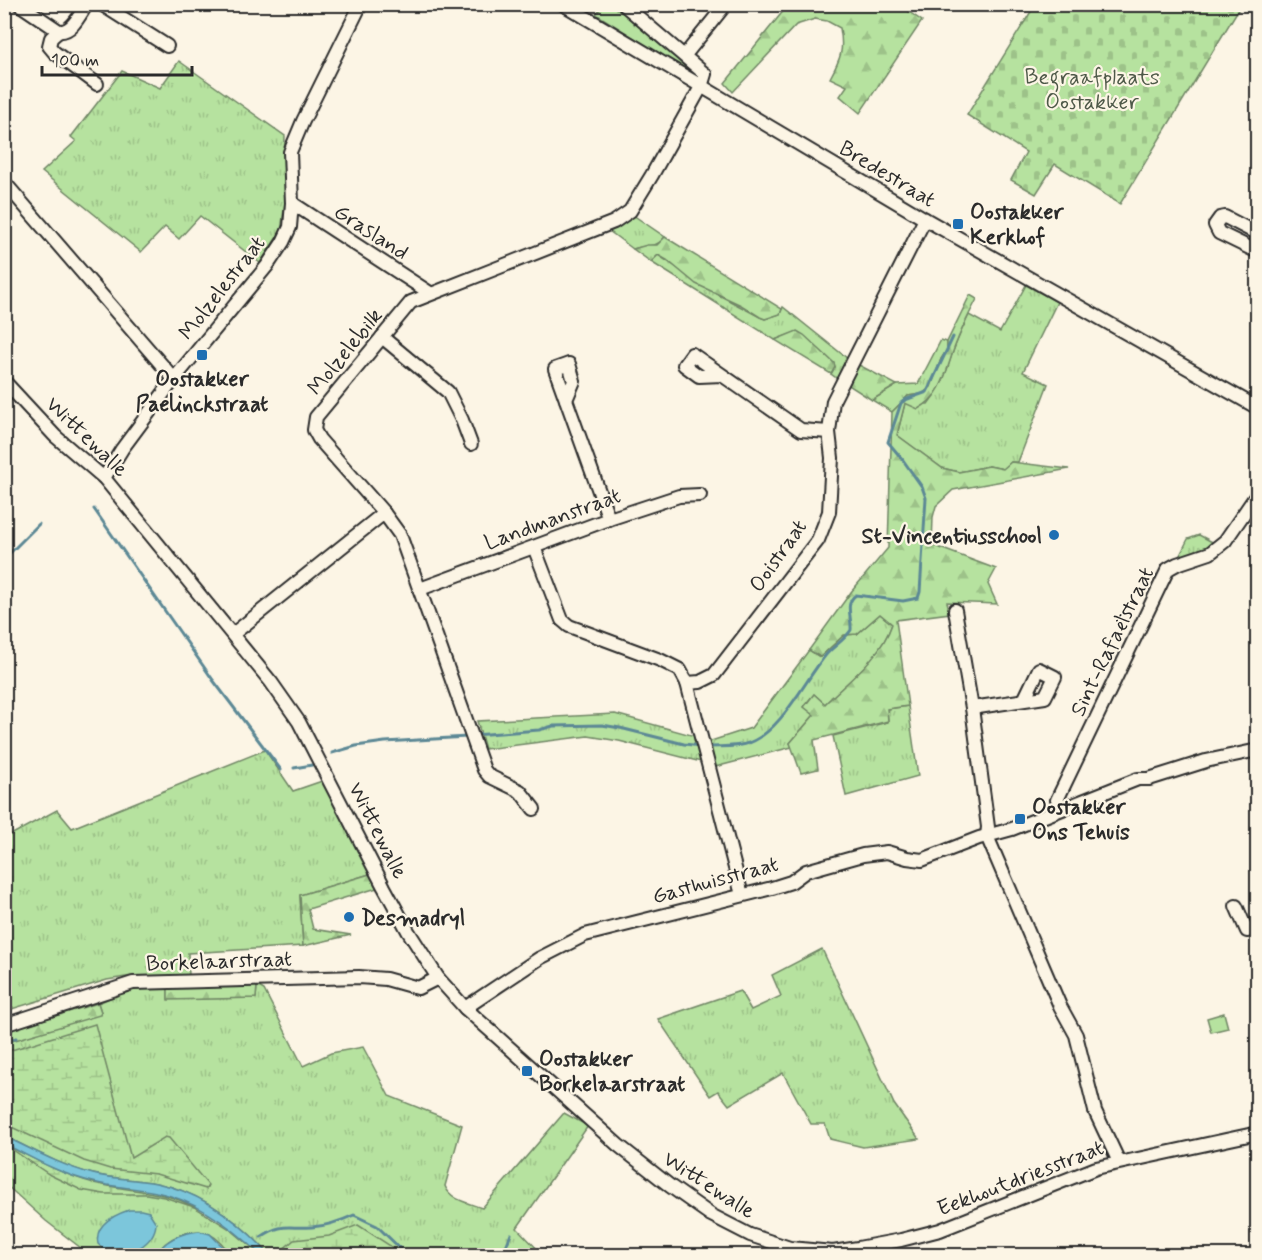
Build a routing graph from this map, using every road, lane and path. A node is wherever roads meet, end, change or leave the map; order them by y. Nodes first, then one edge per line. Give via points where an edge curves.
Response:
1 (19, 4) edge
2 (87, 4) edge
3 (101, 4) edge
4 (361, 4) edge
5 (563, 4) edge
6 (623, 4) edge
7 (726, 4) edge
8 (59, 31) junction
9 (167, 46) dead end
10 (684, 55) junction
11 (97, 84) dead end
12 (701, 87) junction
13 (4, 182) edge
14 (292, 203) junction
15 (925, 219) junction
16 (1257, 234) edge
17 (1257, 252) edge
18 (430, 293) junction
19 (382, 336) junction
20 (722, 375) dead end
21 (174, 379) junction
22 (4, 381) edge
23 (566, 400) dead end
24 (1257, 408) edge
25 (829, 432) junction
26 (471, 444) dead end
27 (104, 478) junction
28 (1257, 493) edge
29 (700, 495) dead end
30 (384, 513) junction
31 (609, 519) junction
32 (534, 548) junction
33 (420, 589) junction
34 (955, 610) dead end
35 (233, 634) junction
36 (687, 683) junction
37 (1024, 700) dead end
38 (972, 708) junction
39 (1257, 750) edge
40 (534, 809) dead end
41 (1060, 809) junction
42 (987, 836) junction
43 (742, 895) junction
44 (1236, 906) dead end
45 (1257, 927) edge
46 (438, 978) junction
47 (465, 1008) junction
48 (4, 1025) edge
49 (1257, 1133) edge
50 (1119, 1162) junction
51 (835, 1254) edge

1 - 8 street
2 - 8 street via 70,29
3 - 9 street
4 - 14 street, Molzelestraat via 290,152
5 - 12 street, Bredestraat
6 - 10 street
7 - 10 street
8 - 11 street via 49,46
10 - 12 street via 705,74
12 - 15 street, Bredestraat
12 - 18 street, Molzelebilk via 630,211 614,222
13 - 21 street
14 - 18 street, Grasland
14 - 21 street, Molzelestraat via 290,227 267,266
15 - 24 street, Bredestraat
15 - 25 street, Ooistraat via 833,401
16 - 17 street via 1225,217 1215,225 1219,233
18 - 19 street, Molzelebilk via 411,302
19 - 26 street via 448,392
19 - 30 street, Molzelebilk via 316,417 314,430
20 - 25 street via 801,430
21 - 27 street, Molzelestraat
22 - 27 street, Wittewalle via 55,436
23 - 31 street
25 - 36 street, Ooistraat via 830,512 818,540 714,675
27 - 35 street, Wittewalle
28 - 41 street, Sint-Rafaëlstraat via 1218,548 1168,569 1057,800
29 - 31 street, Landmanstraat via 679,496
30 - 33 street, Molzelebilk via 400,535
30 - 35 street
31 - 32 street, Landmanstraat
32 - 33 street, Landmanstraat
32 - 36 street via 562,620 680,670
33 - 40 street, Molzelebilk via 484,770 520,791
34 - 38 street
35 - 46 street, Wittewalle via 299,722 384,887
36 - 43 street
37 - 38 street
38 - 42 street
39 - 41 street, Gasthuisstraat via 1138,779
41 - 42 street, Gasthuisstraat
42 - 43 street, Gasthuisstraat via 922,860 887,852 863,855 806,871 791,882
42 - 50 street via 1076,1035 1095,1111
43 - 47 street, Gasthuisstraat via 585,935 540,958
44 - 45 street via 1247,931
46 - 47 street, Wittewalle
46 - 48 street, Borkelaarstraat via 418,988 359,977 133,983
47 - 51 street, Wittewalle via 618,1145 711,1215 750,1235 790,1248
49 - 50 street, Eekhoutdriesstraat
50 - 51 street, Eekhoutdriesstraat via 921,1236

